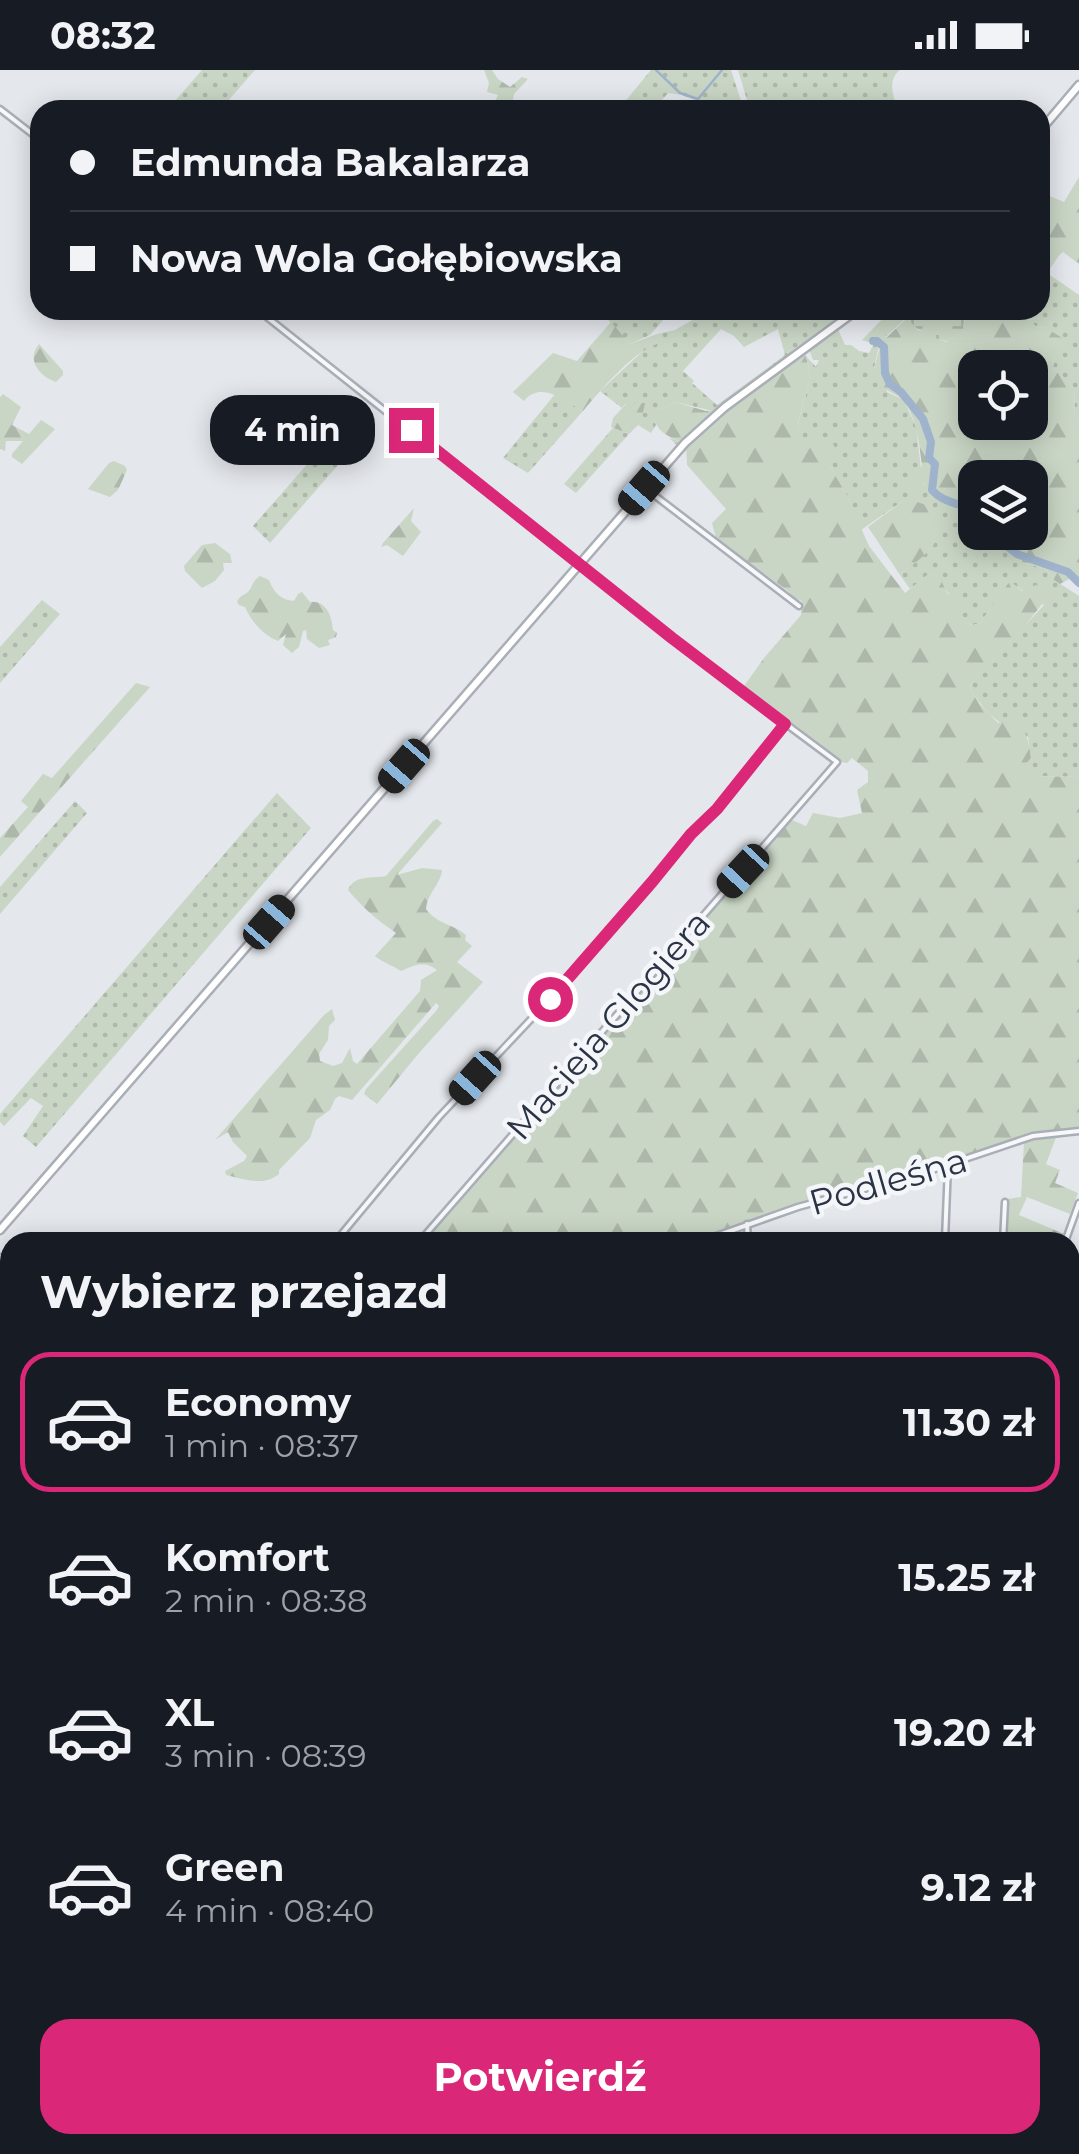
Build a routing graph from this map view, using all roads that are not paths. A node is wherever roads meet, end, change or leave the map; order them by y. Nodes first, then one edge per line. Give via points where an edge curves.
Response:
1 (1079, 85) edge
2 (0, 109) edge
3 (1050, 119) edge
4 (30, 132) edge
5 (271, 320) edge
6 (843, 320) edge
7 (644, 488) junction
8 (579, 564) junction
9 (799, 606) dead end
10 (785, 724) junction
11 (1079, 1131) edge
12 (948, 1165) junction
13 (1005, 1202) dead end
14 (1079, 1203) edge
15 (747, 1224) junction
16 (0, 1230) edge
17 (343, 1232) edge
18 (427, 1232) edge
19 (726, 1232) edge
20 (747, 1232) edge
21 (945, 1232) edge
22 (1004, 1232) edge
23 (1069, 1232) edge

1 - 3 street
2 - 4 street
5 - 8 street
6 - 7 street via 707,422
7 - 8 street
7 - 9 street
8 - 10 street
8 - 16 street
10 - 17 street
10 - 18 street, Macieja Glogiera via 837,762
11 - 12 street, Podleśna via 1033,1136
12 - 15 street, Podleśna
12 - 21 street
13 - 22 street
14 - 23 street
15 - 19 street, Podleśna
15 - 20 street

